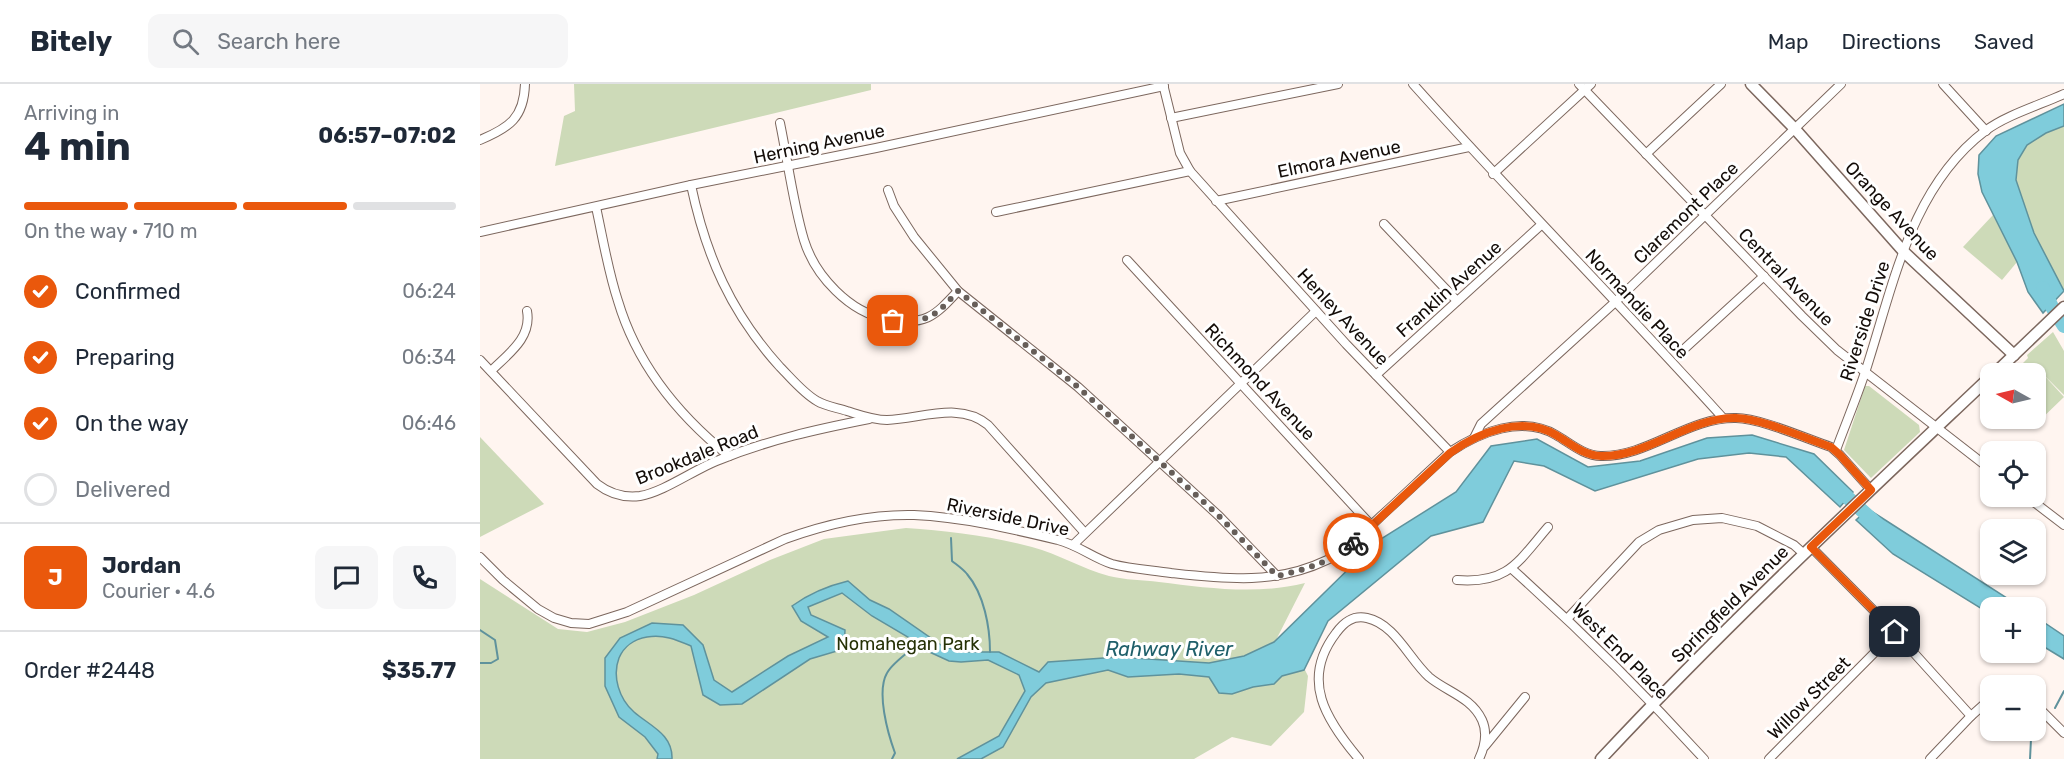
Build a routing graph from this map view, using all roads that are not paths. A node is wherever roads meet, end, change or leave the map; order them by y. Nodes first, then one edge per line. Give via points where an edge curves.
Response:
1 (525, 84) edge
2 (1338, 84) edge
3 (1413, 84) edge
4 (1721, 84) edge
5 (1751, 84) edge
6 (1841, 84) edge
7 (1943, 84) edge
8 (1164, 85) edge
9 (1585, 86) edge
10 (2064, 94) edge
11 (1171, 118) junction
12 (780, 123) dead end
13 (1795, 129) junction
14 (1986, 130) junction
15 (480, 140) edge
16 (1469, 147) junction
17 (1646, 154) junction
18 (789, 166) junction
19 (1190, 171) junction
20 (1493, 174) junction
21 (691, 185) junction
22 (888, 190) dead end
23 (1216, 201) junction
24 (597, 207) junction
25 (996, 212) dead end
26 (1705, 215) junction
27 (1384, 224) dead end
28 (1541, 225) junction
29 (480, 232) edge
30 (1904, 252) junction
31 (1127, 260) dead end
32 (1764, 276) junction
33 (958, 291) junction
34 (1458, 301) junction
35 (1615, 302) junction
36 (2064, 308) edge
37 (527, 311) dead end
38 (1316, 311) junction
39 (1683, 350) dead end
40 (2014, 355) junction
41 (480, 360) edge
42 (2006, 363) edge
43 (491, 371) junction
44 (1866, 371) junction
45 (1376, 375) junction
46 (1241, 383) junction
47 (1980, 387) edge
48 (1723, 418) junction
49 (870, 419) junction
50 (1937, 428) junction
51 (1474, 438) junction
52 (1836, 450) junction
53 (1450, 453) junction
54 (729, 456) junction
55 (1159, 461) junction
56 (1980, 461) edge
57 (1871, 490) junction
58 (2040, 507) edge
59 (1371, 525) junction
60 (2064, 525) edge
61 (1548, 527) dead end
62 (1084, 532) junction
63 (1073, 545) junction
64 (1808, 551) junction
65 (480, 557) edge
66 (1512, 569) junction
67 (1277, 576) junction
68 (1457, 580) dead end
69 (1567, 619) junction
70 (1895, 632) junction
71 (1525, 697) dead end
72 (1653, 703) junction
73 (1980, 708) edge
74 (2046, 715) edge
75 (1971, 716) junction
76 (2064, 733) edge
77 (1485, 745) junction
78 (1359, 759) edge
79 (1479, 759) edge
80 (1485, 759) edge
81 (1601, 759) edge
82 (1704, 759) edge
83 (1769, 759) edge
84 (1930, 759) edge

1 - 15 street via 520,110 511,124
2 - 11 street
3 - 16 street, Normandie Place
4 - 17 street
5 - 13 street, Orange Avenue
6 - 13 street, Claremont Place
7 - 14 street
8 - 11 street, Henley Avenue
8 - 18 street, Herning Avenue
9 - 17 street, Central Avenue
9 - 20 street
10 - 14 street, Riverside Drive
11 - 19 street, Henley Avenue via 1180,153
12 - 18 street
13 - 26 street, Claremont Place
13 - 30 street, Orange Avenue
14 - 30 street, Riverside Drive via 1931,191
16 - 20 street, Normandie Place
16 - 23 street, Elmora Avenue
17 - 26 street, Central Avenue
18 - 21 street, Herning Avenue
18 - 33 street via 808,252 830,285 846,300 877,318 916,321 937,313
19 - 23 street, Henley Avenue
19 - 25 street
20 - 28 street, Normandie Place
21 - 24 street, Herning Avenue
21 - 49 street via 710,256 735,305 765,350 817,402
22 - 33 street via 914,237
23 - 38 street, Henley Avenue
24 - 29 street, Herning Avenue
24 - 54 street via 619,304 644,362 682,413
26 - 32 street, Central Avenue
26 - 35 street, Claremont Place
27 - 34 street
28 - 34 street, Franklin Avenue
28 - 35 street, Normandie Place
30 - 40 street, Orange Avenue
30 - 44 street, Riverside Drive
31 - 46 street, Richmond Avenue
32 - 39 street
32 - 44 street, Central Avenue via 1837,350
33 - 55 street via 1078,387
34 - 45 street, Franklin Avenue
35 - 48 street, Normandie Place
35 - 51 street, Claremont Place via 1481,424
36 - 40 street
37 - 43 street via 528,325 523,338
38 - 45 street, Henley Avenue
38 - 46 street
40 - 42 street
41 - 43 street, Brookdale Road
43 - 54 street, Brookdale Road via 597,484 616,494 648,494
44 - 50 street, Central Avenue
44 - 52 street, Riverside Drive
45 - 53 street, Henley Avenue
46 - 55 street
46 - 59 street, Richmond Avenue
47 - 50 street, Springfield Avenue
48 - 51 street, Riverside Drive via 1607,456 1588,454 1551,432 1528,426
48 - 52 street via 1752,420
49 - 54 street, Brookdale Road via 805,432
49 - 62 street via 951,412 974,415
50 - 56 street, Central Avenue
50 - 57 street, Springfield Avenue
51 - 53 street, Riverside Drive
52 - 57 street
53 - 59 street, Riverside Drive
55 - 62 street
55 - 67 street
57 - 64 street, Springfield Avenue
58 - 60 street
59 - 67 street, Riverside Drive via 1329,559
61 - 66 street
62 - 63 street
63 - 65 street, Riverside Drive via 940,518 892,516 845,522 805,531 627,612 589,624 571,623 538,609
63 - 67 street, Riverside Drive via 1103,561 1126,567 1229,579
64 - 69 street via 1757,526 1722,518 1693,520 1659,530 1639,542
64 - 70 street
64 - 72 street, Springfield Avenue
66 - 68 street via 1484,580
66 - 69 street, West End Place
69 - 72 street, West End Place
70 - 75 street
70 - 83 street, Willow Street
71 - 77 street
72 - 81 street, Springfield Avenue
72 - 82 street, West End Place
73 - 75 street
74 - 76 street
75 - 84 street
77 - 78 street via 1486,730 1470,703 1431,678 1382,624 1357,617 1345,622 1333,637 1322,659 1318,681 1330,720
77 - 79 street
77 - 80 street

